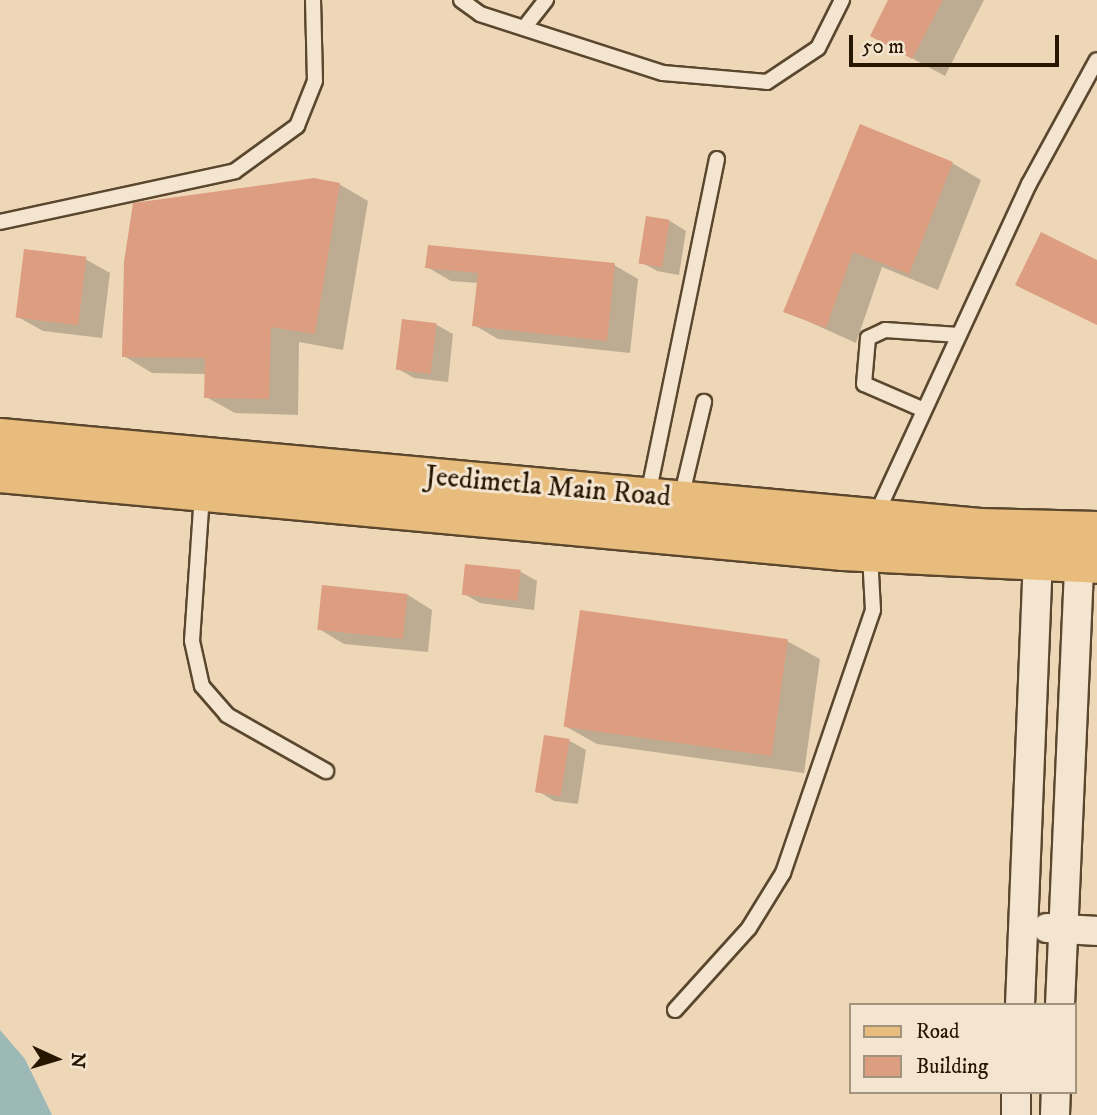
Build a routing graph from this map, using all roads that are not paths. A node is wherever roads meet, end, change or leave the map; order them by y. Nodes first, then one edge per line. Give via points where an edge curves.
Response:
1 (313, 0) edge
2 (461, 0) edge
3 (546, 0) edge
4 (842, 0) edge
5 (524, 28) junction
6 (1097, 60) edge
7 (717, 159) dead end
8 (0, 222) edge
9 (959, 335) junction
10 (704, 402) dead end
11 (924, 410) junction
12 (0, 438) edge
13 (0, 473) edge
14 (202, 494) junction
15 (664, 497) junction
16 (1097, 531) edge
17 (872, 536) junction
18 (1038, 561) junction
19 (1088, 564) edge
20 (326, 771) dead end
21 (1023, 927) junction
22 (1063, 929) junction
23 (1097, 931) edge
24 (1020, 1003) edge
25 (1060, 1003) edge
26 (675, 1010) dead end
27 (1017, 1094) edge
28 (1056, 1094) edge
29 (1016, 1115) edge
30 (1055, 1115) edge

1 - 8 lane via 315,81 297,126 235,172
2 - 5 lane via 480,14
3 - 5 lane
4 - 5 lane via 818,48 767,82 663,73
6 - 9 lane via 1028,184
7 - 15 lane
9 - 11 lane
9 - 11 lane via 885,330 868,338 864,384
10 - 15 lane
11 - 17 lane
12 - 15 main road, Jeedimetla Main Road
13 - 14 main road, Jeedimetla Main Road
14 - 17 main road, Jeedimetla Main Road
14 - 20 lane via 192,641 202,686 227,715
15 - 17 main road, Jeedimetla Main Road
16 - 17 main road, Jeedimetla Main Road
17 - 18 main road, Jeedimetla Main Road
17 - 26 lane via 873,610 783,873 749,928
18 - 19 main road, Jeedimetla Main Road
18 - 21 street
19 - 22 street
21 - 22 street
21 - 24 street
22 - 23 street
22 - 25 street
27 - 29 street
28 - 30 street

